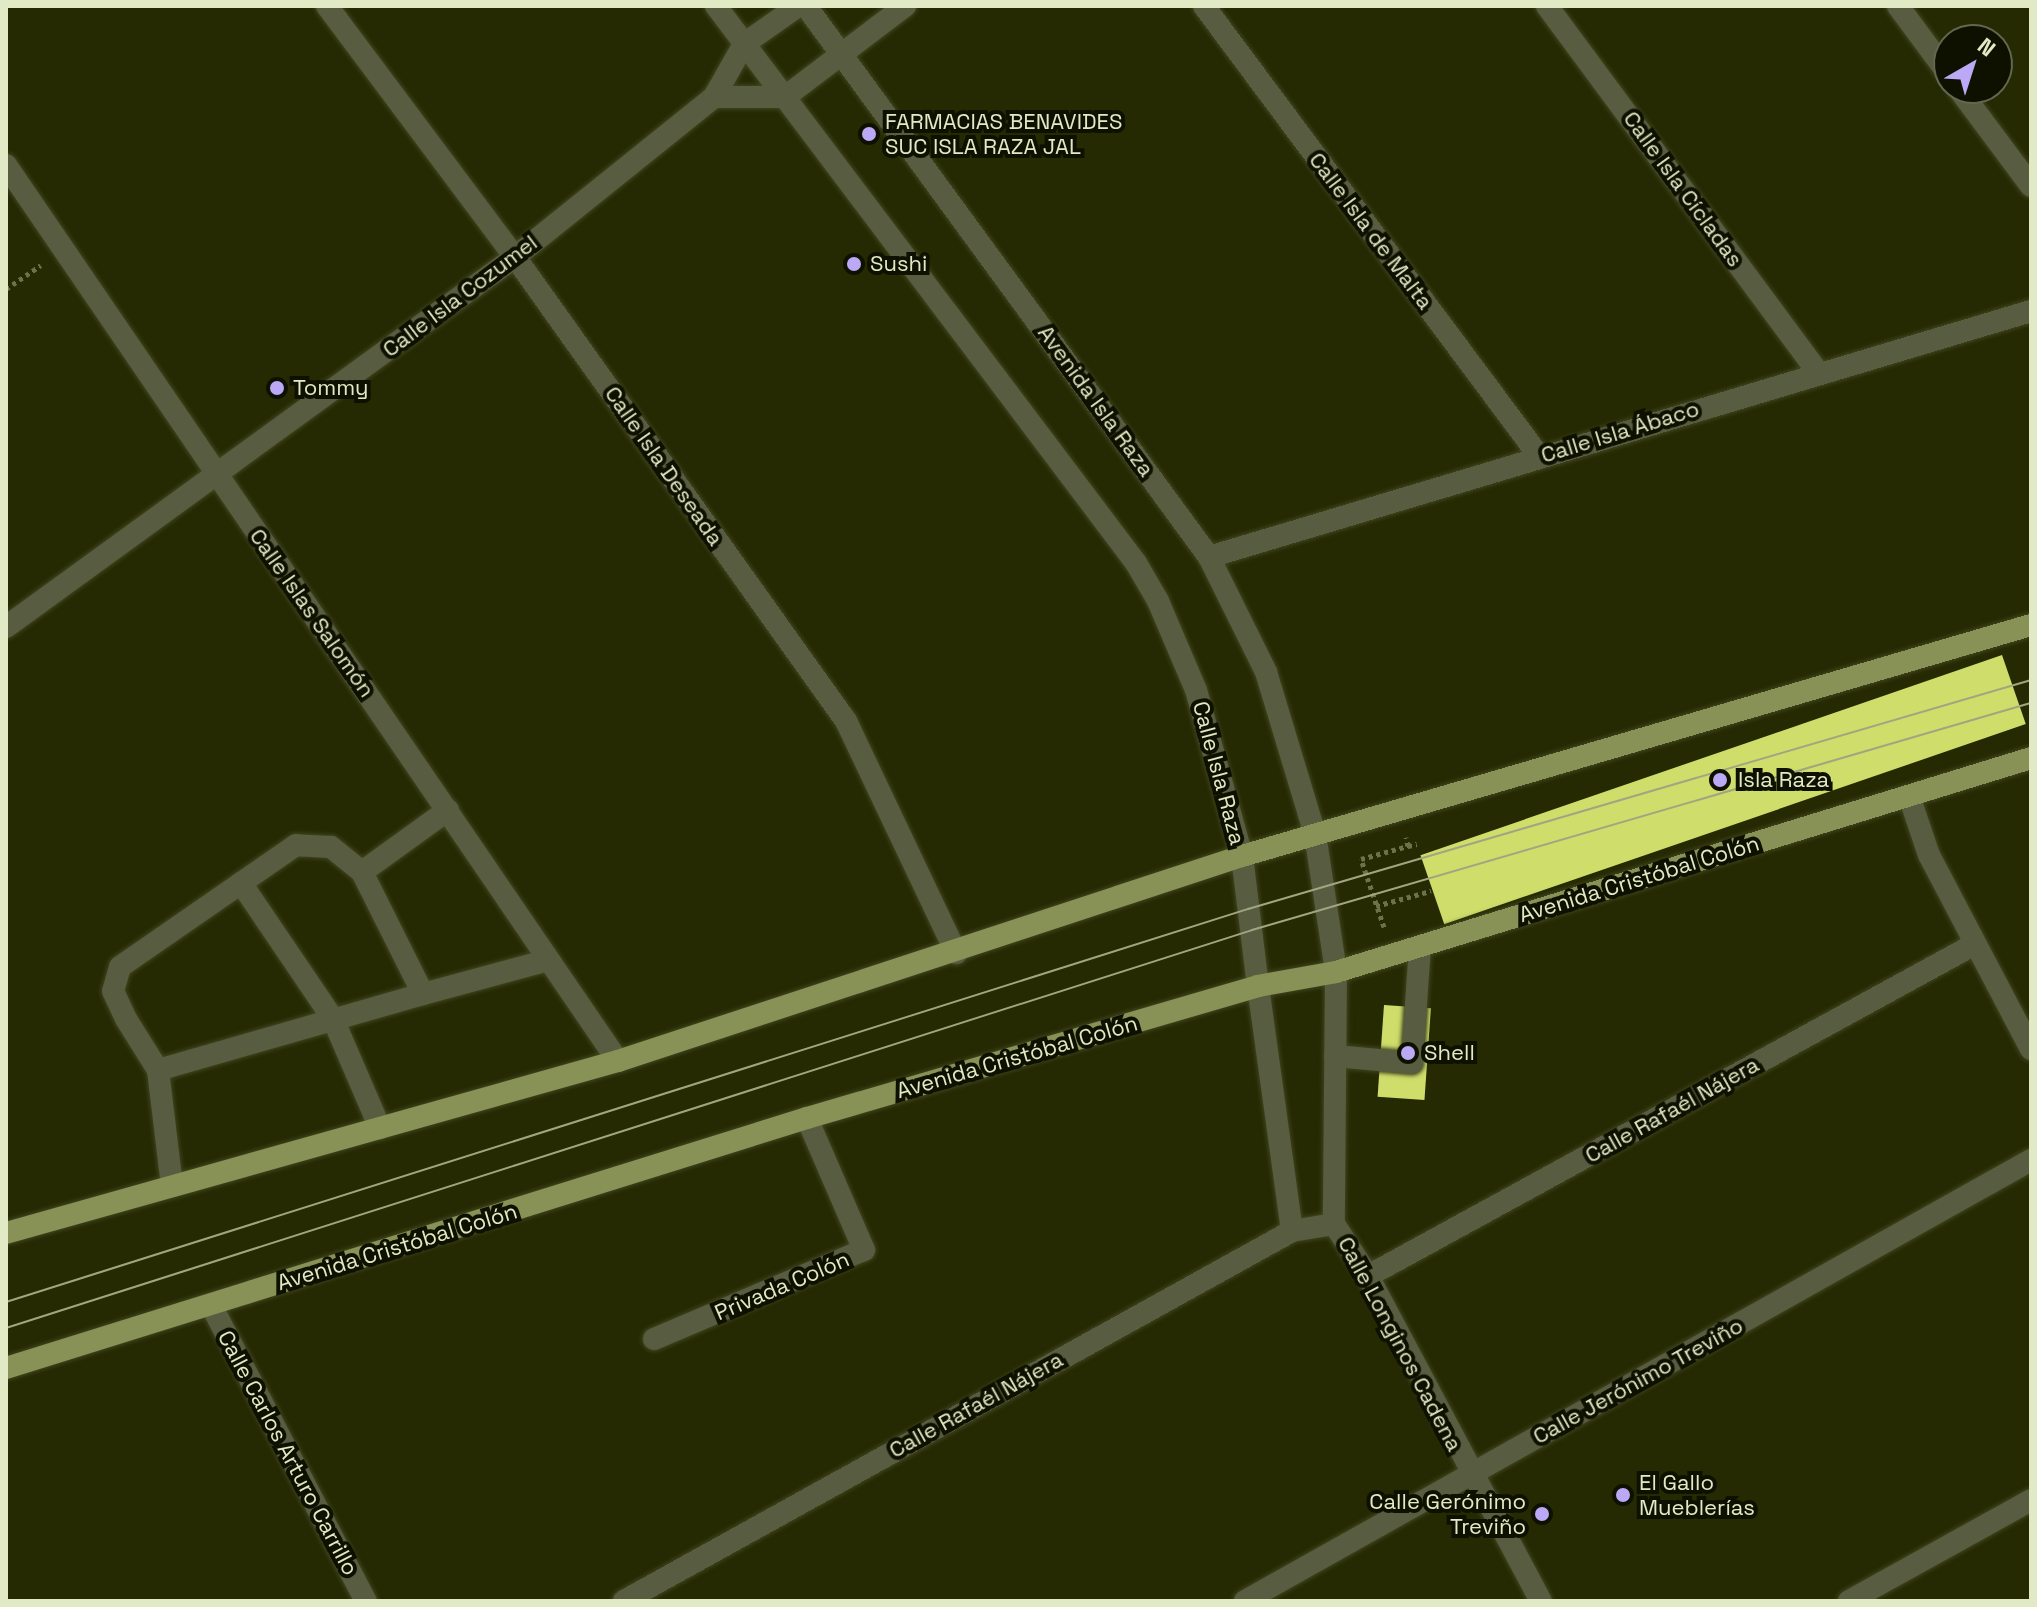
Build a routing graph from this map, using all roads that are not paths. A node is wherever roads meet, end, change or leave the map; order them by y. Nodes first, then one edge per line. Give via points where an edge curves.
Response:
1 (327, 6) edge
2 (716, 6) edge
3 (798, 6) edge
4 (806, 6) edge
5 (905, 6) edge
6 (1204, 6) edge
7 (1547, 6) edge
8 (1898, 6) edge
9 (744, 44) junction
10 (842, 53) junction
11 (1933, 53) edge
12 (714, 97) junction
13 (785, 97) junction
14 (1970, 104) edge
15 (6, 165) edge
16 (2031, 186) edge
17 (515, 257) junction
18 (2031, 311) edge
19 (1818, 372) junction
20 (1539, 456) junction
21 (217, 476) junction
22 (1209, 557) junction
23 (2031, 625) edge
24 (6, 627) edge
25 (2031, 758) edge
26 (1909, 796) junction
27 (448, 810) junction
28 (1315, 834) junction
29 (1242, 856) junction
30 (362, 872) junction
31 (241, 883) junction
32 (1975, 944) junction
33 (1420, 946) junction
34 (956, 953) junction
35 (548, 960) junction
36 (1336, 972) junction
37 (1258, 986) junction
38 (423, 994) junction
39 (333, 1019) junction
40 (2031, 1049) edge
41 (1335, 1056) junction
42 (618, 1061) junction
43 (158, 1070) junction
44 (807, 1118) junction
45 (380, 1128) junction
46 (2031, 1160) edge
47 (172, 1186) junction
48 (1334, 1224) junction
49 (1292, 1231) junction
50 (6, 1233) edge
51 (1368, 1276) junction
52 (211, 1305) junction
53 (654, 1339) dead end
54 (6, 1368) edge
55 (1470, 1475) junction
56 (2031, 1500) edge
57 (366, 1601) edge
58 (624, 1601) edge
59 (1245, 1601) edge
60 (1541, 1601) edge
61 (1849, 1601) edge

1 - 17 street, Calle Isla Deseada
2 - 9 street
3 - 9 street, Calle Isla Cozumel
4 - 10 street, Avenida Isla Raza
5 - 10 street
6 - 20 street, Calle Isla de Malta
7 - 19 street, Calle Isla Cícladas
8 - 11 street
9 - 12 street, Calle Isla Cozumel
9 - 13 street
10 - 13 street
10 - 22 street, Avenida Isla Raza
12 - 13 street
12 - 17 street, Calle Isla Cozumel
13 - 29 street, Calle Isla Raza via 1136,563 1196,690
14 - 16 street
15 - 21 street, Calle Islas Salomón
17 - 21 street, Calle Isla Cozumel
17 - 34 street, Calle Isla Deseada via 846,721
18 - 19 street, Calle Isla Ábaco
19 - 20 street, Calle Isla Ábaco
20 - 22 street, Calle Isla Ábaco
21 - 24 street, Calle Isla Cozumel
21 - 27 street, Calle Islas Salomón
22 - 28 street, Avenida Isla Raza via 1266,672
23 - 28 main road
25 - 26 main road, Avenida Cristóbal Colón
26 - 32 street via 1929,855
26 - 33 main road, Avenida Cristóbal Colón
27 - 30 street
27 - 35 street, Calle Islas Salomón
28 - 29 main road
28 - 36 street, Avenida Isla Raza
29 - 34 main road
29 - 37 street, Calle Isla Raza
30 - 31 street via 331,847 296,845
30 - 38 street
31 - 39 street
31 - 43 street via 120,967 113,991
32 - 40 street
32 - 51 street, Calle Rafaél Nájera
33 - 36 main road, Avenida Cristóbal Colón
33 - 41 street via 1412,1063
34 - 42 main road
35 - 38 street
35 - 42 street, Calle Islas Salomón
36 - 37 main road, Avenida Cristóbal Colón
36 - 41 street, Calle Longinos Cadena
37 - 44 main road, Avenida Cristóbal Colón
37 - 49 street
38 - 39 street
39 - 43 street
39 - 45 street
41 - 48 street, Calle Longinos Cadena
42 - 45 main road
43 - 47 street
44 - 52 main road, Avenida Cristóbal Colón
44 - 53 street, Privada Colón via 864,1250
45 - 47 main road
46 - 55 street, Calle Jerónimo Treviño
47 - 50 main road
48 - 49 street, Calle Rafaél Nájera
48 - 51 street, Calle Longinos Cadena
49 - 58 street, Calle Rafaél Nájera
51 - 55 street, Calle Longinos Cadena
52 - 54 main road, Avenida Cristóbal Colón
52 - 57 street, Calle Carlos Arturo Carrillo
55 - 59 street, Calle Jerónimo Treviño
55 - 60 street, Calle Longinos Cadena
56 - 61 street

